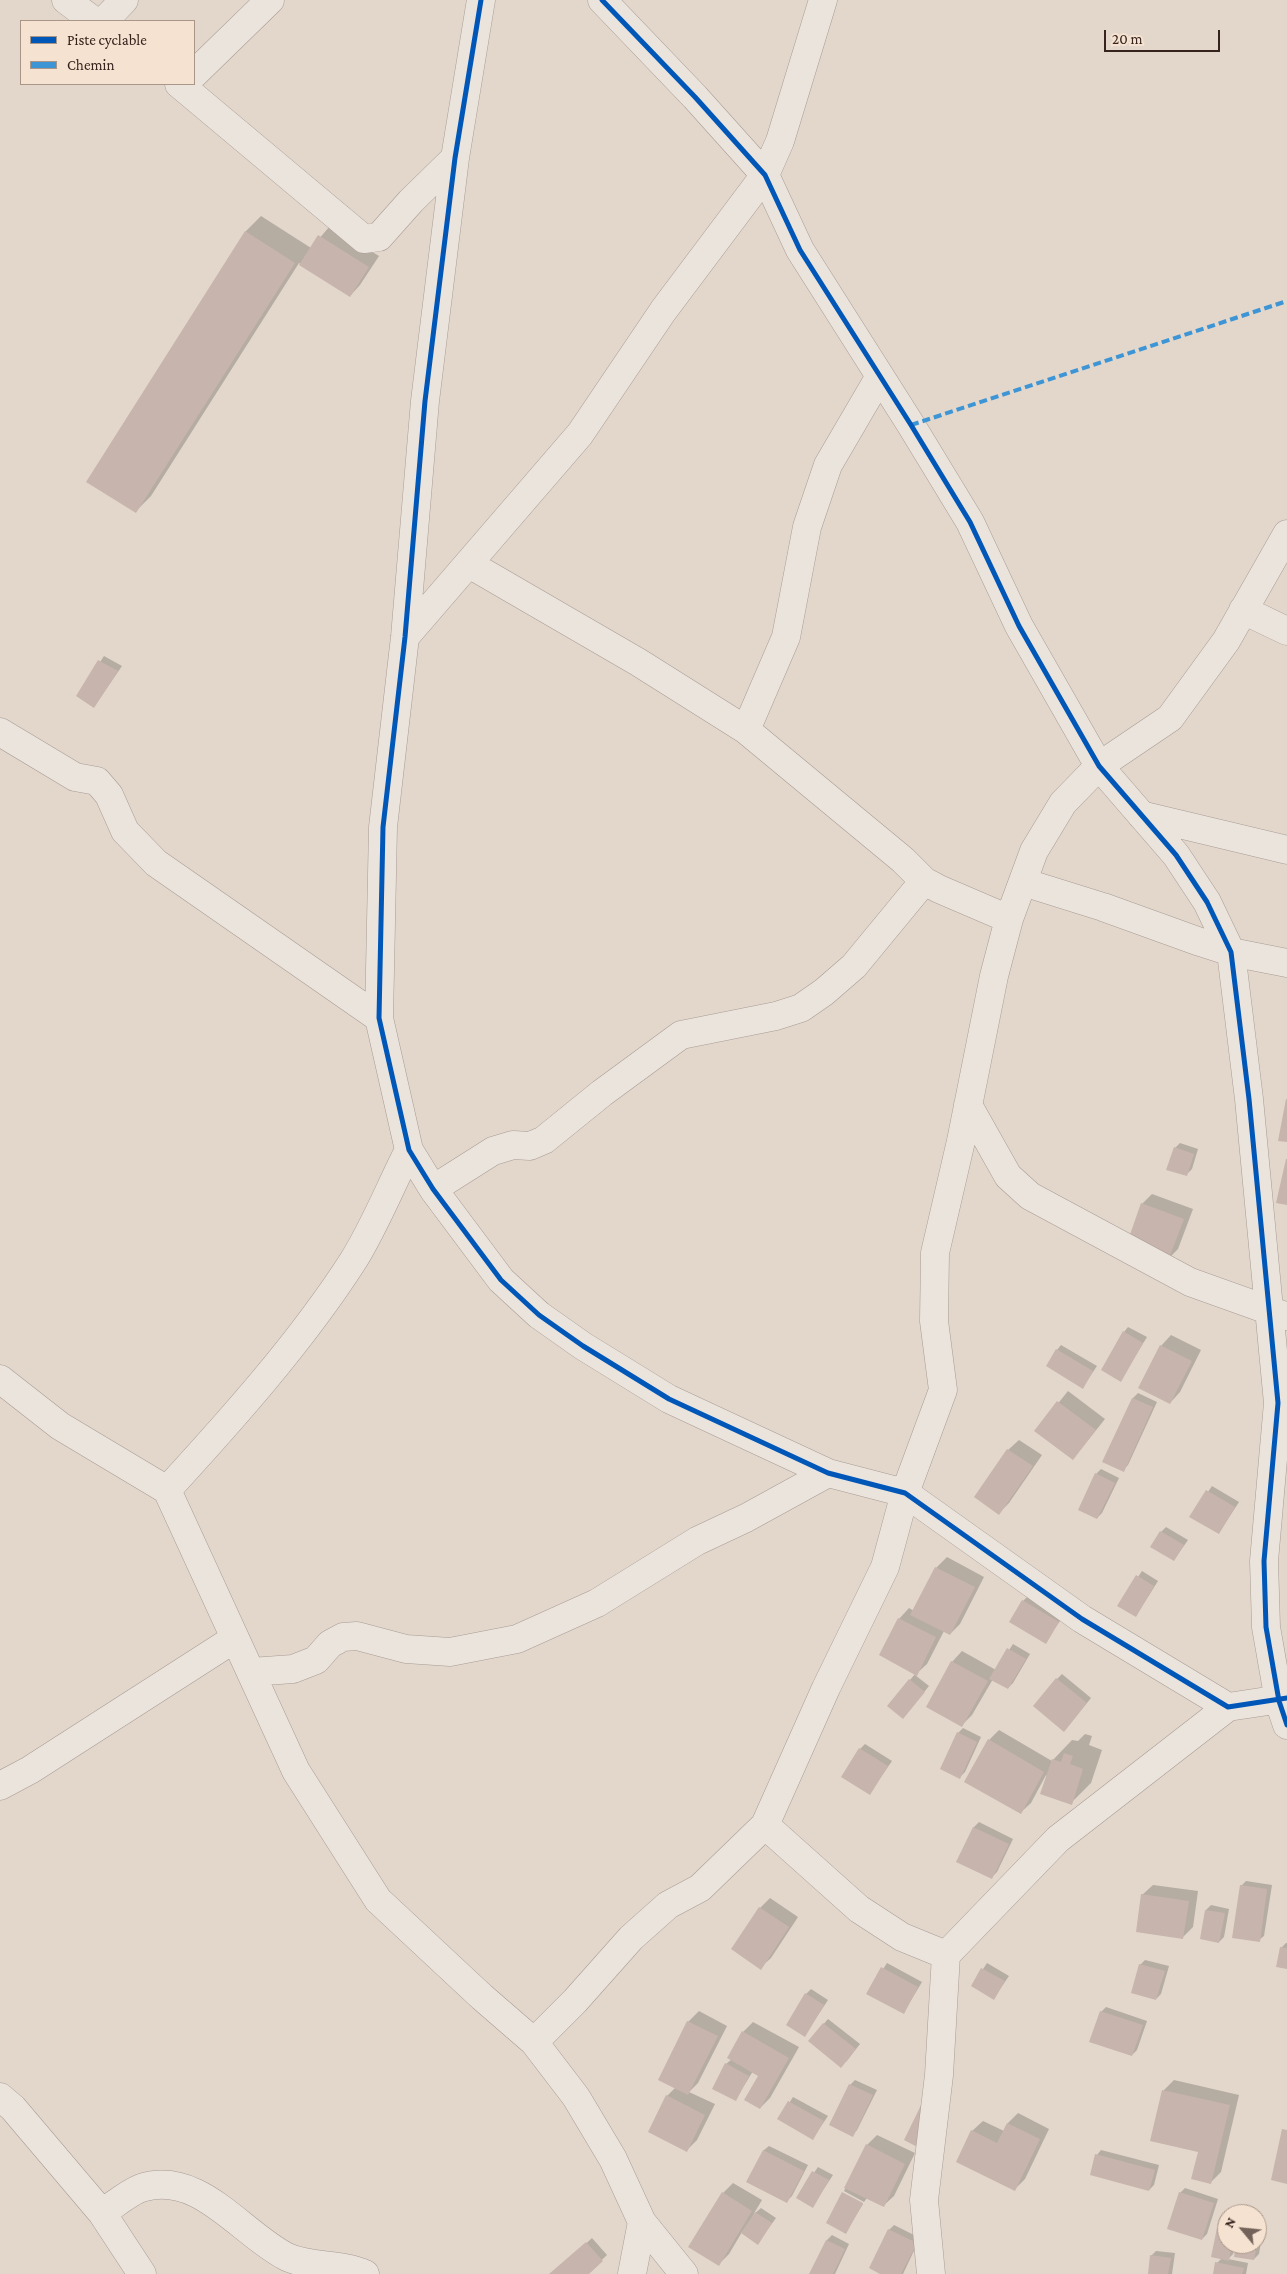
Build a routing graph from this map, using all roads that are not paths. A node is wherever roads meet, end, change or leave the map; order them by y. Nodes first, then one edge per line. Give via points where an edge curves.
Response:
1 (66, 0) edge
2 (124, 0) edge
3 (270, 0) edge
4 (482, 0) edge
5 (602, 0) edge
6 (822, 0) edge
7 (93, 20) edge
8 (105, 20) edge
9 (195, 72) edge
10 (187, 85) edge
11 (456, 158) junction
12 (765, 175) junction
13 (880, 376) junction
14 (1287, 534) edge
15 (469, 564) junction
16 (1244, 610) junction
17 (1287, 631) edge
18 (405, 637) junction
19 (746, 730) junction
20 (0, 732) edge
21 (1099, 766) junction
22 (1141, 815) junction
23 (1287, 850) edge
24 (924, 880) junction
25 (1023, 882) junction
26 (1009, 919) junction
27 (1231, 952) junction
28 (1287, 963) edge
29 (379, 1018) junction
30 (968, 1105) junction
31 (409, 1150) junction
32 (433, 1189) junction
33 (1278, 1313) edge
34 (0, 1379) edge
35 (1278, 1403) junction
36 (1287, 1437) edge
37 (828, 1473) junction
38 (167, 1490) junction
39 (905, 1493) junction
40 (234, 1638) junction
41 (251, 1672) junction
42 (1228, 1707) junction
43 (1284, 1708) edge
44 (0, 1786) edge
45 (765, 1825) junction
46 (946, 1955) junction
47 (534, 2042) junction
48 (0, 2098) edge
49 (102, 2212) junction
50 (642, 2222) junction
51 (142, 2274) edge
52 (365, 2274) edge
53 (632, 2274) edge
54 (684, 2274) edge
55 (931, 2274) edge

1 - 7 street
2 - 8 street
3 - 9 street
4 - 11 street
5 - 12 street
6 - 12 street via 780,141
10 - 11 street via 364,238 379,237
11 - 18 street via 425,401
12 - 13 street via 800,250
12 - 15 street via 663,311 580,434
13 - 19 street via 828,466 807,527 786,637
13 - 21 street via 970,522 1020,626
14 - 16 street
15 - 18 street
15 - 19 street via 638,662
16 - 17 street
16 - 21 street via 1226,641 1170,718
18 - 29 street via 383,827
19 - 24 street
20 - 29 street via 75,777 97,781 109,795 124,831 156,862
21 - 22 street
21 - 25 street via 1063,803 1034,851
22 - 23 street
22 - 27 street via 1176,855 1207,902
24 - 26 street
24 - 32 street via 854,966 801,1008 681,1035 602,1092 544,1140 530,1146 513,1145 493,1152
25 - 26 street
25 - 27 street
26 - 30 street
27 - 28 street
27 - 33 street
29 - 31 street
30 - 33 street via 1008,1176 1030,1196 1190,1282
30 - 39 street via 935,1253 934,1321 943,1390
31 - 32 street
31 - 38 street via 353,1260 288,1350
32 - 37 street via 501,1280 539,1315 582,1346 669,1399
33 - 35 street
34 - 38 street via 60,1426
35 - 36 street
35 - 43 street via 1264,1561 1266,1627
37 - 39 street
37 - 41 street via 697,1541 597,1603 516,1639 450,1652 406,1649 357,1636 343,1637 330,1644 316,1660 301,1666
38 - 40 street
39 - 42 street via 1082,1619
39 - 45 street via 885,1567
40 - 41 street
40 - 44 street via 30,1770
41 - 47 street via 296,1771 378,1900
42 - 43 street
42 - 46 street via 1058,1839
45 - 46 street via 859,1909 902,1937
45 - 47 street via 700,1888 668,1905 630,1938
46 - 55 street via 939,2075 924,2200
47 - 50 street via 576,2098 613,2159
48 - 49 street via 13,2108
49 - 51 street
49 - 52 street via 140,2188 167,2184 212,2201 263,2243 289,2258
50 - 53 street
50 - 54 street

